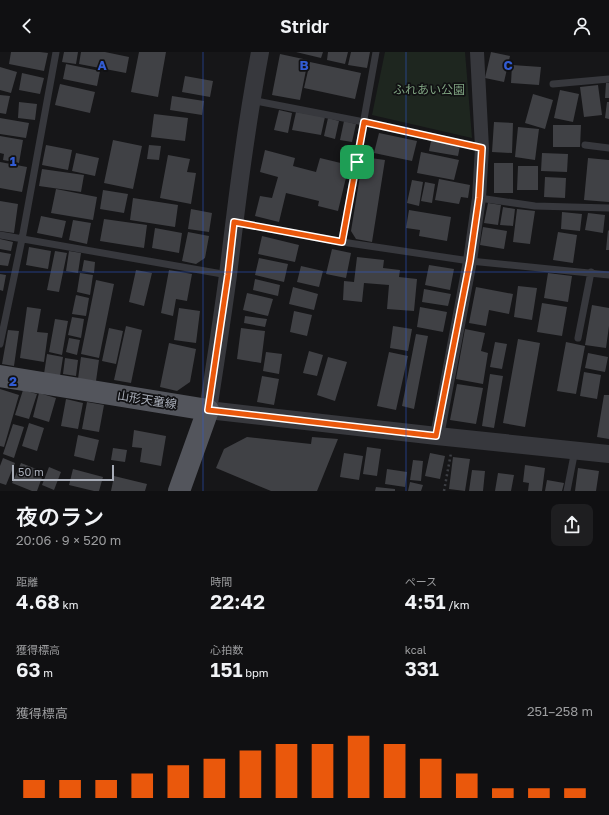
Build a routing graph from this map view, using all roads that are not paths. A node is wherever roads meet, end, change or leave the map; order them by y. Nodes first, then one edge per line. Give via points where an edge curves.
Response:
1 (56, 52) edge
2 (260, 52) edge
3 (376, 52) edge
4 (477, 52) edge
5 (609, 79) edge
6 (554, 84) dead end
7 (251, 100) junction
8 (364, 122) junction
9 (585, 145) dead end
10 (482, 148) junction
11 (609, 148) edge
12 (479, 198) junction
13 (609, 208) edge
14 (234, 222) junction
15 (0, 235) edge
16 (22, 239) junction
17 (342, 242) junction
18 (470, 261) junction
19 (591, 272) junction
20 (228, 275) junction
21 (609, 275) edge
22 (578, 338) dead end
23 (0, 344) edge
24 (0, 376) edge
25 (208, 410) junction
26 (445, 437) junction
27 (575, 450) junction
28 (609, 454) edge
29 (179, 491) edge
30 (567, 491) edge

1 - 16 lane
2 - 7 street
3 - 8 lane
4 - 10 street
5 - 6 lane
7 - 8 lane
7 - 14 street
8 - 10 lane
8 - 17 lane
9 - 11 lane
10 - 12 street
12 - 13 lane via 535,206
12 - 18 street
14 - 17 lane
14 - 20 street
15 - 16 lane
16 - 20 lane
16 - 23 lane
17 - 18 lane
18 - 19 lane
18 - 26 street
19 - 21 lane
19 - 22 lane
20 - 25 street
24 - 25 main road, 山形天童線
25 - 26 street
25 - 29 main road
26 - 27 street
27 - 28 street
27 - 30 lane

